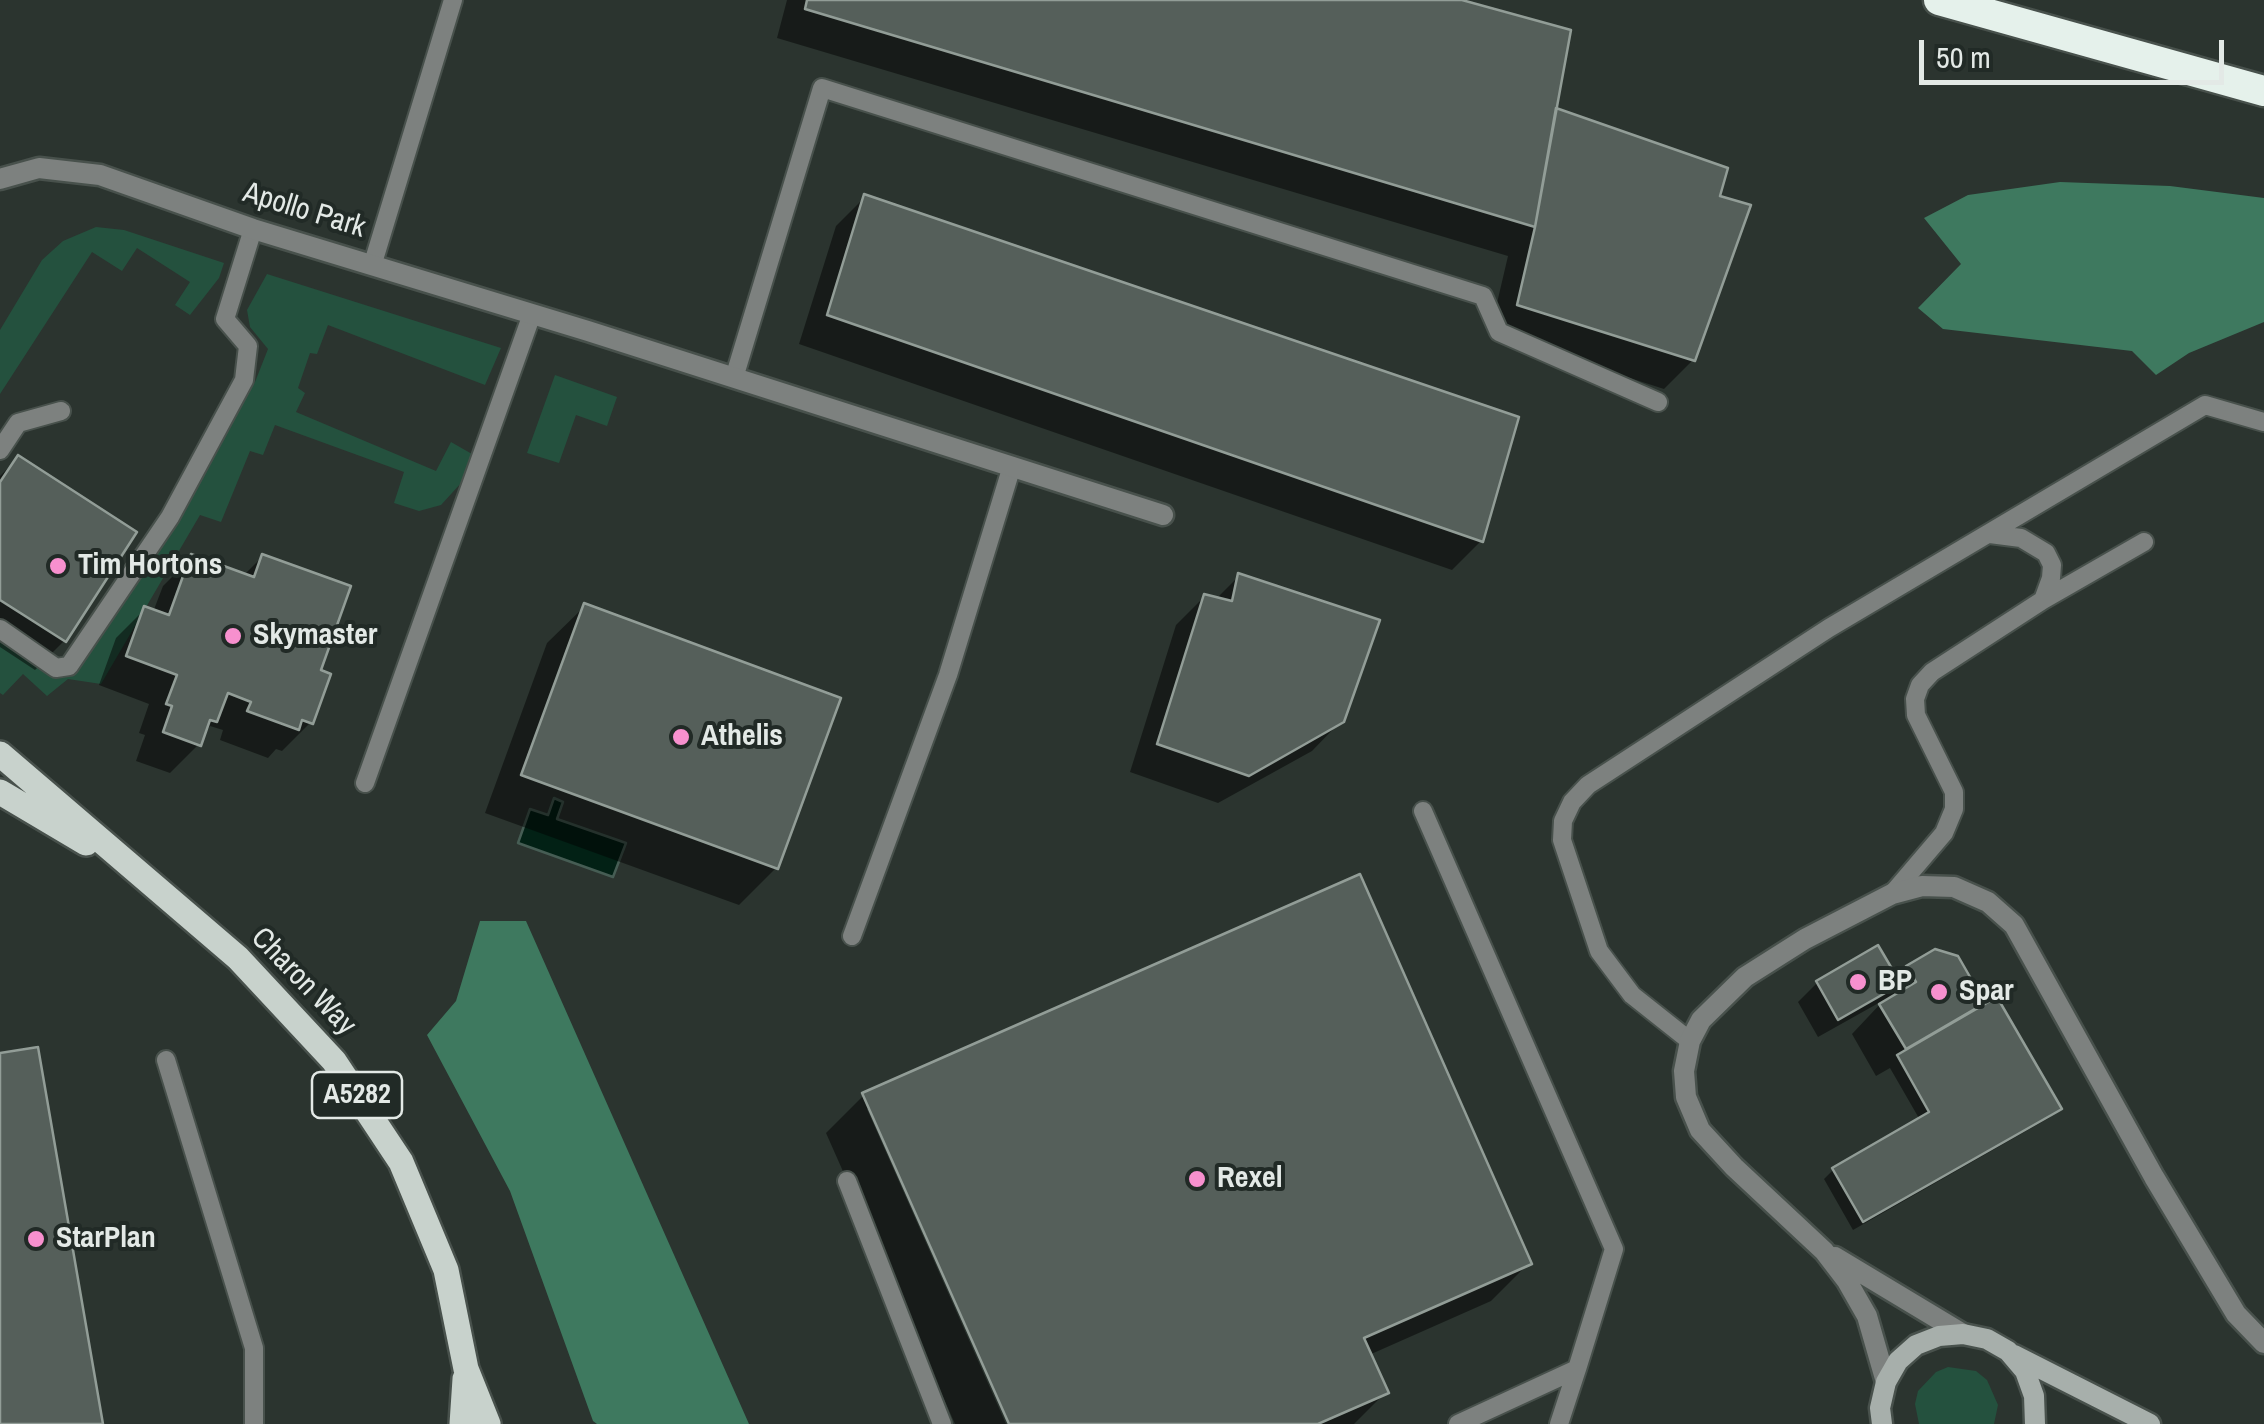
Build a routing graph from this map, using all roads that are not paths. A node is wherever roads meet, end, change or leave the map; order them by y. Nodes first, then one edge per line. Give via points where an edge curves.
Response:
1 (453, 0) edge
2 (1939, 0) edge
3 (2264, 91) edge
4 (0, 180) edge
5 (253, 228) junction
6 (372, 263) junction
7 (532, 314) junction
8 (744, 345) dead end
9 (734, 378) junction
10 (1658, 402) dead end
11 (60, 412) dead end
12 (2264, 422) edge
13 (0, 450) edge
14 (1012, 466) junction
15 (1163, 515) dead end
16 (1990, 534) junction
17 (2144, 542) dead end
18 (2043, 600) junction
19 (0, 630) edge
20 (0, 754) edge
21 (365, 783) dead end
22 (0, 792) edge
23 (1423, 811) dead end
24 (150, 882) junction
25 (1892, 894) junction
26 (852, 936) dead end
27 (1690, 1042) junction
28 (166, 1060) dead end
29 (847, 1181) dead end
30 (1824, 1251) junction
31 (1963, 1334) junction
32 (2264, 1343) edge
33 (2008, 1352) junction
34 (466, 1369) junction
35 (1577, 1369) junction
36 (1886, 1382) junction
37 (1877, 1419) edge
38 (254, 1424) edge
39 (462, 1424) edge
40 (488, 1424) edge
41 (942, 1424) edge
42 (1458, 1424) edge
43 (1558, 1424) edge
44 (2035, 1424) edge
45 (2150, 1424) edge

1 - 6 lane
2 - 3 highway
4 - 5 street, Apollo Park via 40,168 100,176
5 - 6 street, Apollo Park
5 - 19 lane via 225,319 248,346 244,380 170,517 69,666 56,668
6 - 7 street, Apollo Park
7 - 9 street, Apollo Park
7 - 21 lane
8 - 9 lane
9 - 10 lane via 822,88 1483,296 1500,332
9 - 14 street, Apollo Park
11 - 13 lane via 18,424
12 - 16 lane via 2205,406
14 - 15 street, Apollo Park
14 - 26 lane via 948,675
16 - 18 lane via 2020,538 2046,553 2052,578
16 - 27 lane via 1813,639 1588,785 1572,802 1562,840 1599,952 1632,996
17 - 18 lane
18 - 25 lane via 1920,685 1916,715 1954,792 1954,809 1944,833
20 - 24 main road, Charon Way / A5282
22 - 24 main road, Charon Way / A5282
23 - 35 lane via 1614,1249
24 - 34 main road, Charon Way / A5282 via 238,958 334,1061 401,1162 446,1270
25 - 27 street via 1745,977 1716,1002
25 - 32 street via 1954,886 1988,902 2014,925 2184,1228 2236,1314
27 - 30 street via 1686,1097 1700,1130
28 - 38 lane via 254,1348
29 - 41 lane
30 - 31 street
30 - 36 street via 1867,1316
31 - 33 street
31 - 36 street via 1916,1345
33 - 44 street via 2025,1372
33 - 45 street
34 - 39 main road, Charon Way / A5282
34 - 40 main road, Charon Way / A5282
35 - 42 lane
35 - 43 lane
36 - 37 street

